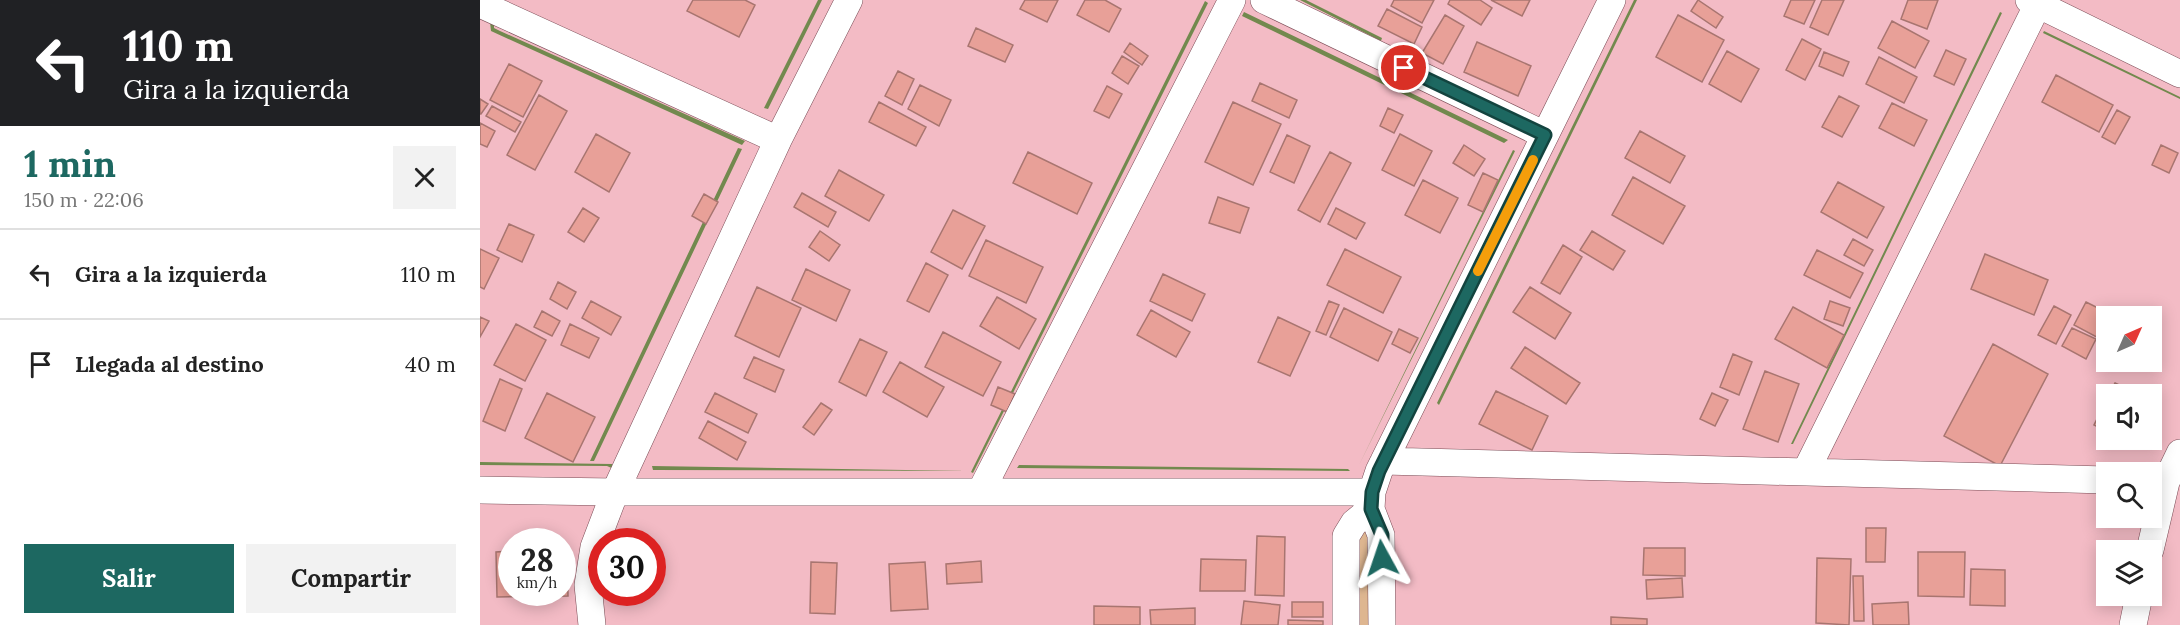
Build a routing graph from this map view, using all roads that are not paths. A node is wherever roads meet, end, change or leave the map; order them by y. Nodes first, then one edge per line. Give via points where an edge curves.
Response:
1 (849, 0) edge
2 (1232, 0) edge
3 (1264, 0) edge
4 (1612, 0) edge
5 (2034, 2) edge
6 (480, 4) edge
7 (2180, 74) edge
8 (1545, 135) junction
9 (778, 140) junction
10 (2180, 453) edge
11 (1384, 461) junction
12 (1806, 471) junction
13 (2096, 480) edge
14 (2166, 482) edge
15 (480, 490) edge
16 (981, 491) junction
17 (615, 492) junction
18 (1371, 501) junction
19 (2152, 540) edge
20 (2137, 606) edge
21 (592, 625) edge
22 (1346, 625) edge
23 (1382, 625) edge
24 (2133, 625) edge

1 - 9 street
2 - 16 street
3 - 8 street
4 - 8 street
5 - 7 street
5 - 12 street
6 - 9 street
8 - 11 street
9 - 17 street
10 - 14 street
11 - 12 street
11 - 18 street
12 - 13 street
14 - 19 street
15 - 17 street
16 - 17 street
16 - 18 street
17 - 21 street via 594,547 588,585
18 - 22 street via 1346,536
18 - 23 street via 1382,535
20 - 24 street

